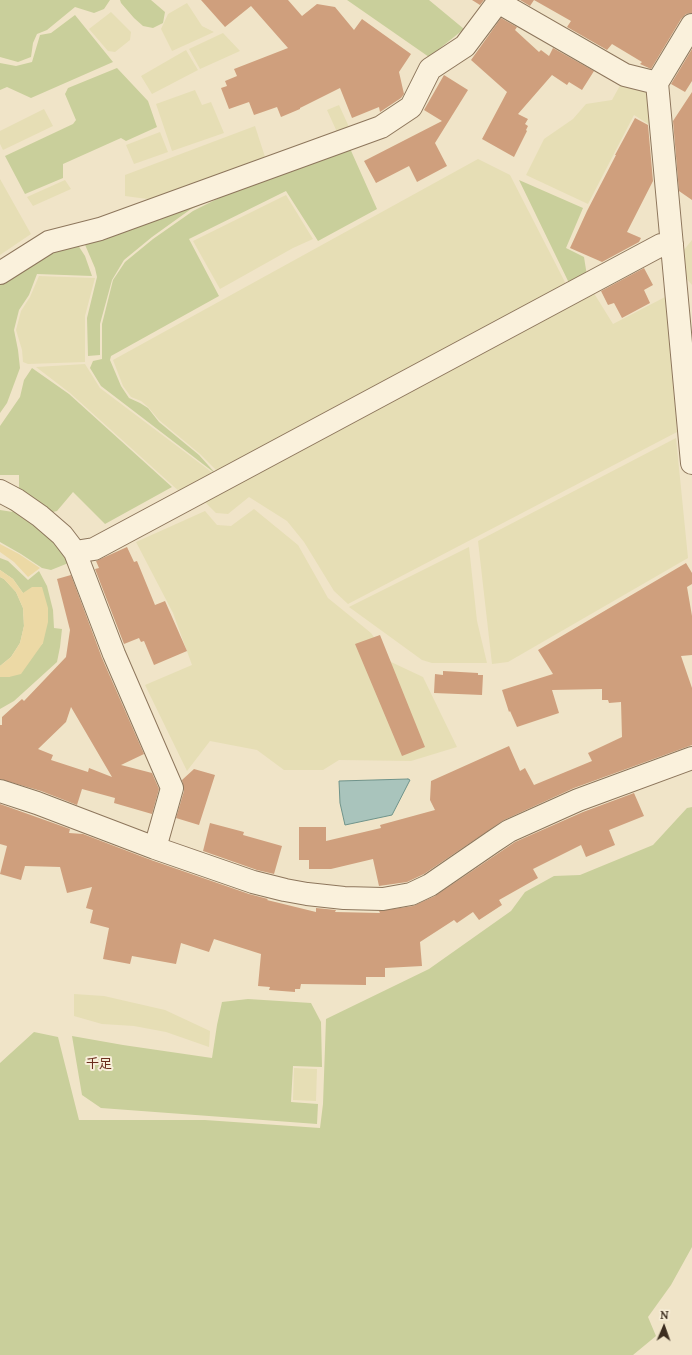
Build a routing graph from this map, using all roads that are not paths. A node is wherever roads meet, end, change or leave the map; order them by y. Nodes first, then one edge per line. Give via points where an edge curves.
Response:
1 (497, 1) edge
2 (692, 25) edge
3 (657, 84) junction
4 (672, 244) junction
5 (0, 273) edge
6 (692, 463) edge
7 (0, 491) edge
8 (75, 552) junction
9 (692, 758) edge
10 (0, 791) edge
11 (155, 848) junction

1 - 3 street via 624,75
1 - 5 street via 465,46 430,69 411,107 381,127 100,229 49,242
2 - 3 street
3 - 4 street
4 - 6 street
4 - 8 street via 661,245 94,548
7 - 8 street via 40,516 62,535
8 - 11 street via 114,654 172,788
9 - 11 street via 578,800 510,831 430,885 412,894 383,899 344,898 285,890
10 - 11 street

